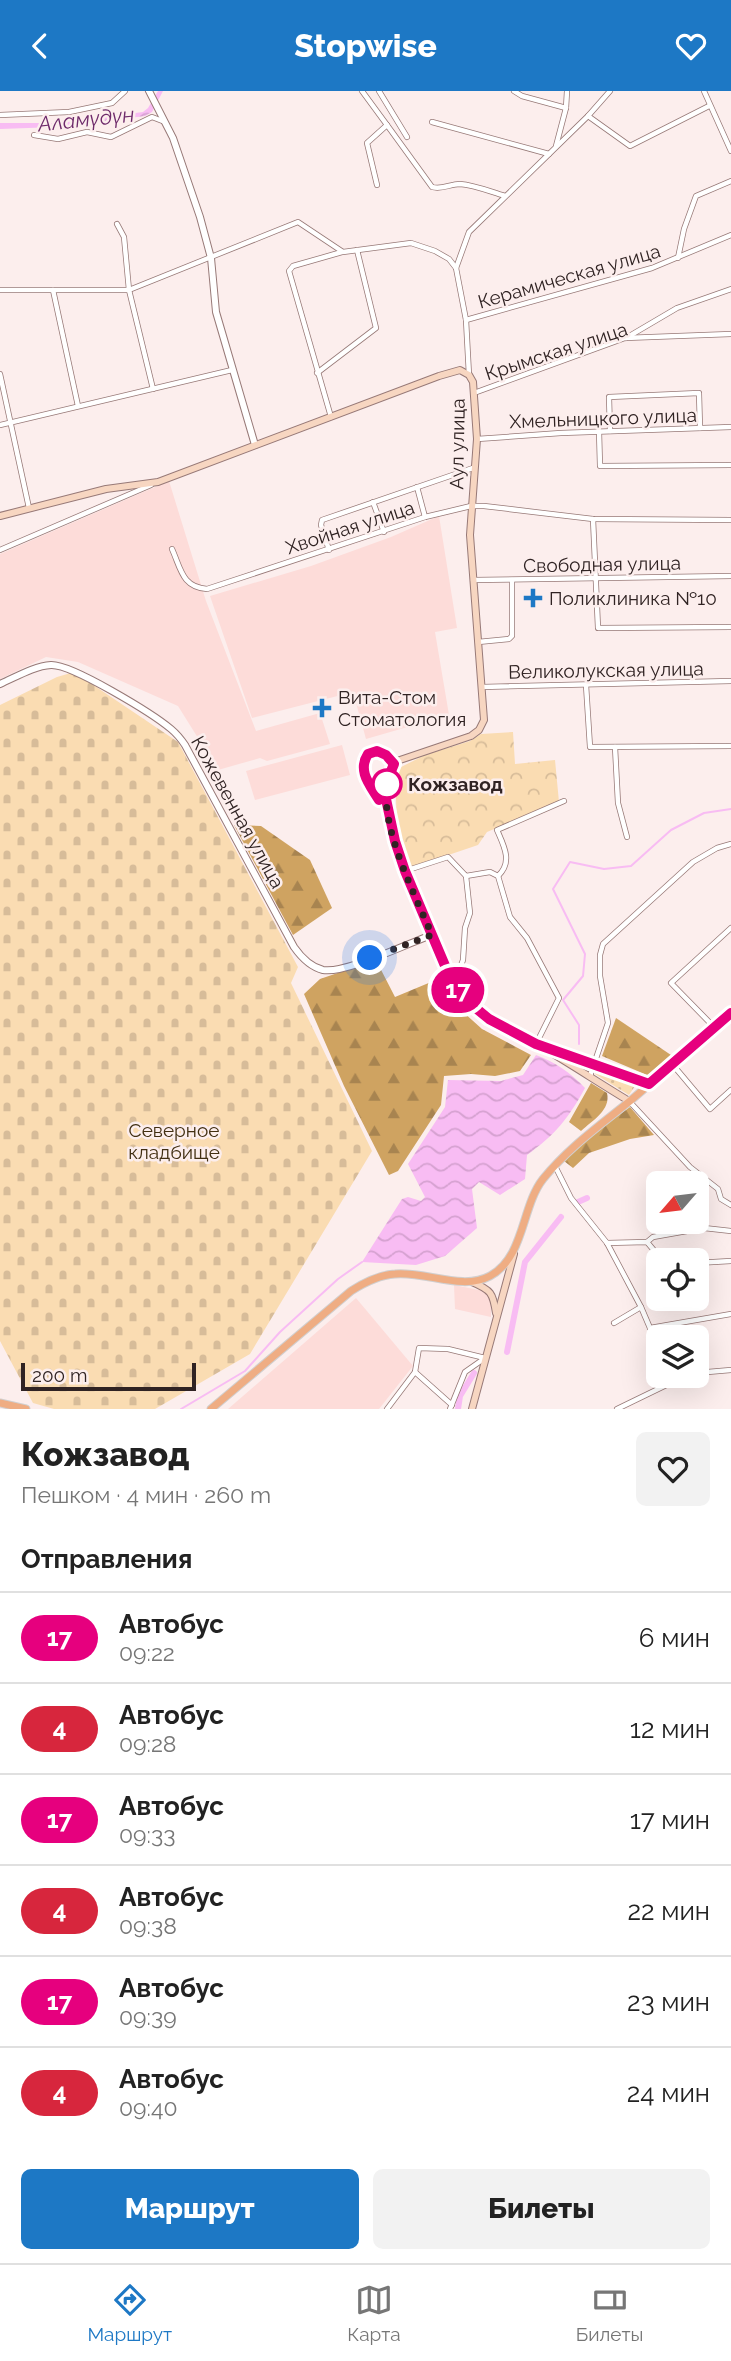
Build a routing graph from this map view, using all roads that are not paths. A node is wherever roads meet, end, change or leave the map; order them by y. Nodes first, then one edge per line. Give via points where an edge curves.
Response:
1 (125, 91) edge
2 (149, 91) edge
3 (362, 91) edge
4 (379, 91) edge
5 (514, 91) edge
6 (567, 91) edge
7 (610, 91) edge
8 (704, 91) edge
9 (709, 106) junction
10 (566, 108) junction
11 (0, 115) edge
12 (588, 116) junction
13 (165, 120) junction
14 (432, 122) dead end
15 (387, 125) junction
16 (34, 135) dead end
17 (407, 137) dead end
18 (556, 147) junction
19 (731, 151) edge
20 (549, 155) junction
21 (731, 180) edge
22 (377, 185) dead end
23 (505, 196) junction
24 (117, 224) dead end
25 (731, 235) edge
26 (357, 250) junction
27 (343, 251) junction
28 (211, 258) junction
29 (678, 258) junction
30 (456, 268) junction
31 (731, 289) edge
32 (0, 290) edge
33 (53, 290) junction
34 (129, 290) junction
35 (466, 320) junction
36 (731, 334) edge
37 (625, 338) junction
38 (232, 370) junction
39 (317, 373) junction
40 (0, 374) edge
41 (469, 375) junction
42 (153, 389) junction
43 (474, 393) junction
44 (78, 406) junction
45 (331, 417) junction
46 (11, 422) junction
47 (0, 425) edge
48 (731, 427) edge
49 (700, 428) junction
50 (599, 431) junction
51 (610, 431) junction
52 (477, 439) junction
53 (255, 445) junction
54 (731, 464) edge
55 (473, 468) junction
56 (158, 482) junction
57 (417, 487) junction
58 (373, 502) junction
59 (471, 506) junction
60 (30, 509) junction
61 (0, 516) edge
62 (425, 517) junction
63 (593, 520) junction
64 (731, 520) edge
65 (384, 532) junction
66 (0, 549) edge
67 (172, 549) dead end
68 (329, 550) junction
69 (731, 576) edge
70 (594, 578) junction
71 (473, 580) junction
72 (512, 580) junction
73 (731, 627) edge
74 (478, 642) junction
75 (731, 681) edge
76 (0, 684) edge
77 (586, 685) junction
78 (482, 687) junction
79 (731, 746) edge
80 (615, 747) junction
81 (394, 764) junction
82 (564, 801) dead end
83 (388, 814) junction
84 (627, 837) dead end
85 (731, 844) edge
86 (405, 871) junction
87 (466, 876) junction
88 (498, 876) junction
89 (731, 928) edge
90 (432, 935) junction
91 (451, 979) junction
92 (731, 1013) edge
93 (715, 1028) junction
94 (536, 1044) junction
95 (594, 1063) junction
96 (673, 1065) junction
97 (589, 1077) junction
98 (649, 1084) junction
99 (731, 1090) edge
100 (629, 1101) junction
101 (554, 1165) junction
102 (731, 1205) edge
103 (731, 1231) edge
104 (517, 1242) junction
105 (647, 1242) junction
106 (607, 1243) junction
107 (652, 1248) edge
108 (731, 1261) edge
109 (709, 1262) edge
110 (472, 1282) junction
111 (641, 1307) junction
112 (731, 1314) edge
113 (496, 1317) junction
114 (614, 1323) dead end
115 (649, 1325) edge
116 (667, 1325) edge
117 (485, 1358) junction
118 (731, 1370) edge
119 (709, 1372) edge
120 (415, 1373) junction
121 (660, 1388) edge
122 (0, 1403) edge
123 (451, 1407) edge
124 (26, 1409) edge
125 (211, 1409) edge
126 (387, 1409) edge
127 (472, 1409) edge
128 (617, 1409) edge

1 - 11 street via 113,103 69,112
2 - 13 street
3 - 15 street
4 - 17 street
5 - 10 street
6 - 10 street
7 - 12 street
8 - 9 street
9 - 12 street via 630,146
9 - 19 street
10 - 18 street
12 - 18 street
13 - 16 street via 152,117 111,137 87,132 58,139
13 - 28 street
14 - 20 street
15 - 22 street via 367,143
15 - 23 street via 432,187 465,185
18 - 20 street
20 - 23 street
21 - 29 street, Керамическая улица via 696,196
23 - 30 street via 470,232
24 - 34 street via 124,237
25 - 29 street, Керамическая улица
26 - 27 street
26 - 30 street via 411,243 435,251
26 - 39 street via 376,328
27 - 28 street via 298,222
27 - 39 street via 289,271
28 - 34 street
28 - 38 street via 216,312
29 - 35 street, Керамическая улица
30 - 35 street
31 - 37 street via 666,313
32 - 33 street
33 - 34 street
33 - 44 street
34 - 42 street
35 - 41 street
36 - 37 street, Крымская улица
37 - 43 street, Крымская улица
38 - 42 street
38 - 53 street
39 - 45 street
40 - 46 street
41 - 43 main road, Аул улица
41 - 45 main road, Аул улица via 460,370 447,373
42 - 44 street
43 - 52 main road, Аул улица
44 - 46 street
45 - 53 main road, Аул улица
46 - 47 street
46 - 60 street
48 - 49 street, Хмельницкого улица
49 - 51 street, Хмельницкого улица
49 - 51 street via 699,393 609,397
50 - 51 street, Хмельницкого улица
50 - 52 street, Хмельницкого улица
50 - 54 street via 600,466
52 - 55 main road, Аул улица
53 - 56 main road, Аул улица
55 - 57 street
55 - 59 main road, Аул улица
56 - 60 main road via 106,489
56 - 66 street, Аул улица
57 - 58 street
57 - 62 street
58 - 65 street
58 - 68 street via 322,520
59 - 62 street, Хвойная улица
59 - 63 street, Хвойная улица
59 - 71 main road, Аул улица
60 - 61 main road
62 - 65 street, Хвойная улица
63 - 64 street, Хвойная улица
63 - 70 street
65 - 68 street, Хвойная улица
67 - 68 street, Хвойная улица via 188,583 207,589
69 - 70 street, Свободная улица
70 - 72 street, Свободная улица
70 - 73 street via 598,628
71 - 72 street, Свободная улица
71 - 74 main road, Аул улица
72 - 74 street via 512,636
74 - 78 main road, Аул улица
75 - 77 street, Великолукская улица
76 - 90 street, Кожевенная улица via 44,666 66,667 173,730 294,947 314,966 342,968
77 - 78 street, Великолукская улица
77 - 80 street via 590,747
78 - 81 main road, Аул улица via 485,714 479,730
79 - 80 street
80 - 84 street via 618,803
81 - 83 main road via 386,791
81 - 83 street via 377,751 368,754 363,765 366,779
82 - 88 street via 497,830 507,853
83 - 86 main road
85 - 95 street via 693,862 603,944 600,976 608,1023
86 - 87 street via 448,857
86 - 90 main road
87 - 88 street via 490,872
87 - 91 street via 470,913 463,960
88 - 94 street via 510,918 527,938 559,998
89 - 93 street via 671,983
90 - 91 main road
91 - 94 main road via 481,1013
92 - 93 main road
93 - 96 main road
94 - 95 main road
94 - 97 main road
95 - 97 street
95 - 98 main road
96 - 98 main road
96 - 99 street via 710,1109
97 - 100 main road
98 - 100 main road
100 - 101 main road
100 - 102 street
101 - 104 main road via 539,1185
101 - 106 street via 570,1198
103 - 105 street via 704,1228
104 - 110 main road via 503,1265
104 - 113 main road
105 - 106 street
105 - 107 street
106 - 111 street
108 - 109 street
110 - 113 main road via 493,1296
110 - 125 main road via 396,1273 370,1279
111 - 114 street
111 - 115 street
112 - 116 street
113 - 117 main road
117 - 120 street via 419,1348
117 - 123 street via 466,1372
117 - 127 main road
118 - 119 street
120 - 123 street
120 - 126 street
121 - 128 street
122 - 124 main road

